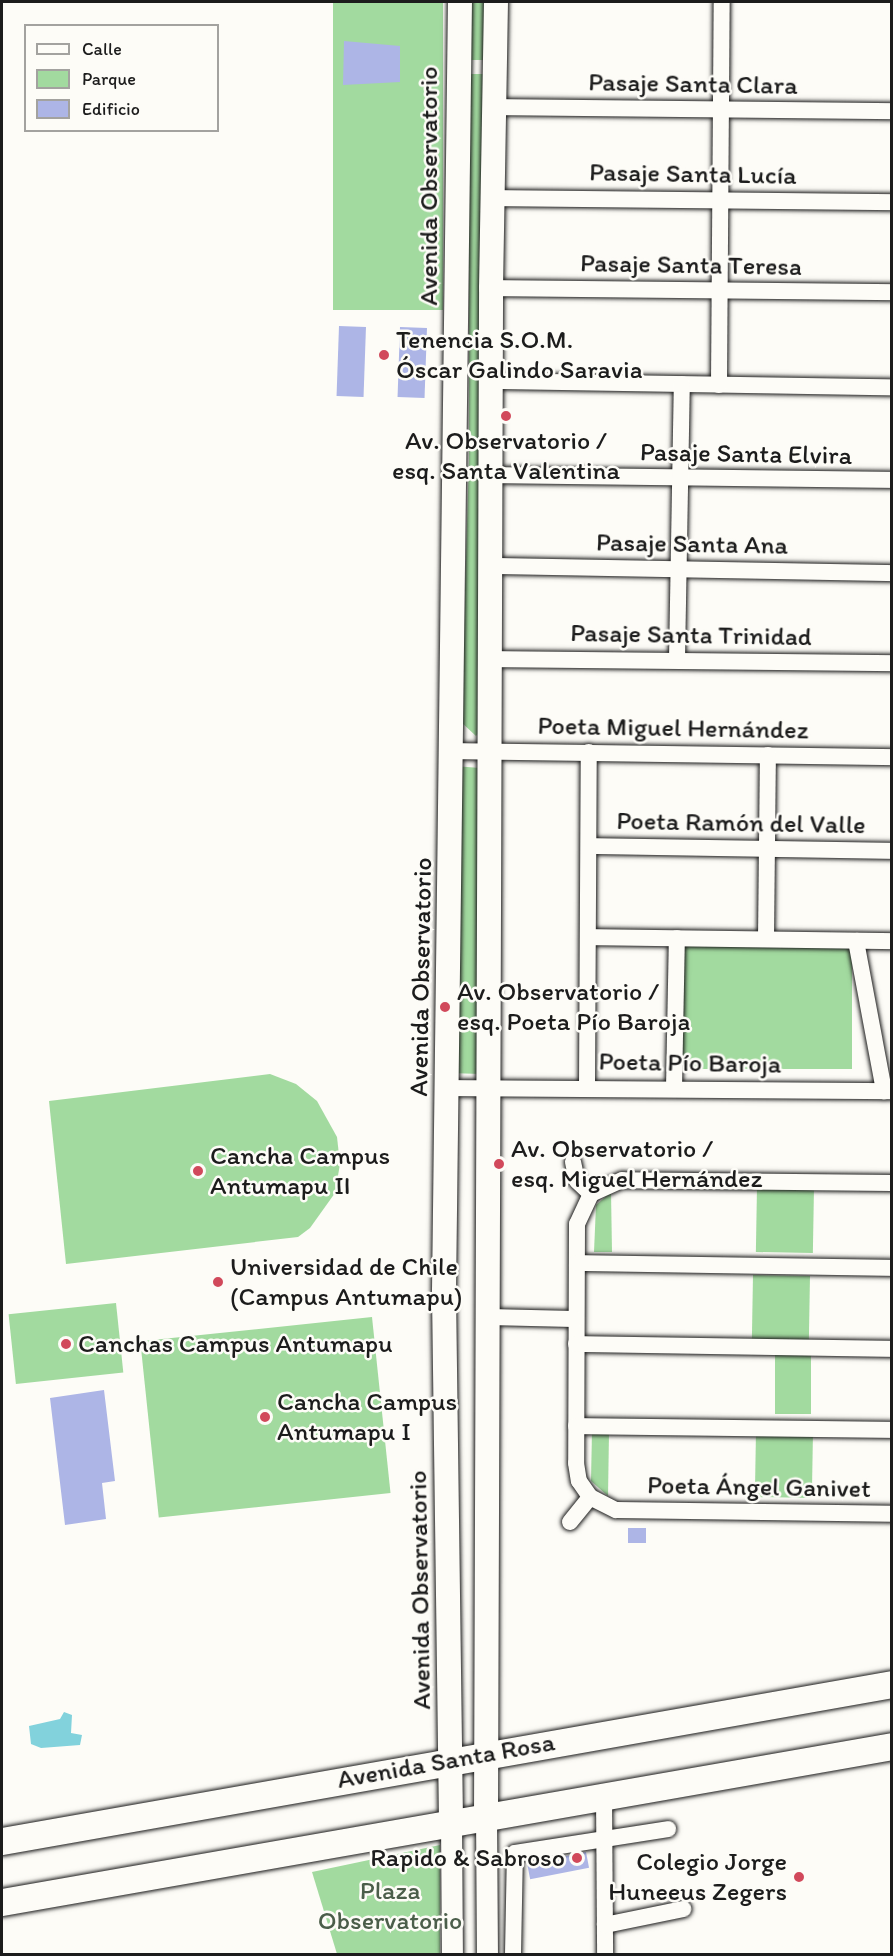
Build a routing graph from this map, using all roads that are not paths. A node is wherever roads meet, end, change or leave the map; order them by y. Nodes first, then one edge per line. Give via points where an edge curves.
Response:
1 (460, 2) edge
2 (496, 2) edge
3 (722, 2) edge
4 (459, 52) junction
5 (495, 60) junction
6 (494, 107) junction
7 (722, 110) junction
8 (891, 111) edge
9 (493, 198) junction
10 (722, 200) junction
11 (891, 202) edge
12 (491, 288) junction
13 (720, 291) junction
14 (891, 292) edge
15 (493, 381) junction
16 (682, 384) junction
17 (719, 385) junction
18 (891, 387) edge
19 (492, 475) junction
20 (680, 479) junction
21 (891, 480) edge
22 (491, 566) junction
23 (678, 570) junction
24 (891, 573) edge
25 (489, 659) junction
26 (677, 660) junction
27 (891, 663) edge
28 (454, 751) junction
29 (490, 751) junction
30 (589, 752) junction
31 (768, 755) junction
32 (891, 757) edge
33 (589, 846) junction
34 (767, 849) junction
35 (891, 851) edge
36 (588, 937) junction
37 (677, 938) junction
38 (766, 939) junction
39 (856, 941) junction
40 (891, 941) edge
41 (447, 1083) junction
42 (488, 1085) junction
43 (587, 1087) junction
44 (674, 1088) junction
45 (888, 1091) edge
46 (573, 1162) dead end
47 (891, 1183) edge
48 (591, 1194) junction
49 (576, 1263) junction
50 (891, 1268) edge
51 (486, 1317) junction
52 (576, 1319) junction
53 (576, 1344) junction
54 (891, 1349) edge
55 (576, 1426) junction
56 (891, 1430) edge
57 (590, 1497) junction
58 (891, 1514) edge
59 (570, 1522) dead end
60 (448, 1585) junction
61 (485, 1587) junction
62 (891, 1684) edge
63 (891, 1746) edge
64 (485, 1755) junction
65 (451, 1761) junction
66 (604, 1795) junction
67 (486, 1815) junction
68 (451, 1821) junction
69 (668, 1830) dead end
70 (604, 1839) junction
71 (2, 1841) edge
72 (2, 1902) edge
73 (683, 1909) dead end
74 (604, 1925) junction
75 (452, 1951) edge
76 (487, 1951) edge
77 (513, 1954) edge
78 (605, 1954) edge

1 - 4 main road, Avenida Observatorio
2 - 5 main road
3 - 7 street
4 - 5 main road via 464,64 475,70
4 - 28 main road, Avenida Observatorio
5 - 6 main road
6 - 7 street, Pasaje Santa Clara
6 - 9 main road
7 - 8 street, Pasaje Santa Clara
7 - 10 street
9 - 10 street, Pasaje Santa Lucía
9 - 12 main road
10 - 11 street, Pasaje Santa Lucía
10 - 13 street
12 - 13 street, Pasaje Santa Teresa
12 - 15 main road
13 - 14 street, Pasaje Santa Teresa
13 - 17 street
15 - 16 street
15 - 19 main road
16 - 17 street
16 - 20 street
17 - 18 street
19 - 20 street, Pasaje Santa Elvira
19 - 22 main road
20 - 21 street, Pasaje Santa Elvira
20 - 23 street
22 - 23 street, Pasaje Santa Ana
22 - 25 main road
23 - 24 street, Pasaje Santa Ana
23 - 26 street
25 - 26 street, Pasaje Santa Trinidad
25 - 29 main road
26 - 27 street, Pasaje Santa Trinidad
28 - 29 street, Poeta Miguel Hernández
28 - 41 main road, Avenida Observatorio
29 - 30 street, Poeta Miguel Hernández
29 - 42 main road
30 - 31 street, Poeta Miguel Hernández
30 - 33 street
31 - 32 street, Poeta Miguel Hernández
31 - 34 street
33 - 34 street, Poeta Ramón del Valle
33 - 36 street
34 - 35 street, Poeta Ramón del Valle
34 - 38 street
36 - 37 street
36 - 43 street
37 - 38 street
37 - 44 street
38 - 39 street
39 - 40 street
39 - 45 street
41 - 42 street, Poeta Pío Baroja via 475,1079
41 - 60 main road, Avenida Observatorio
42 - 43 street, Poeta Pío Baroja
42 - 51 main road
43 - 44 street, Poeta Pío Baroja
44 - 45 street, Poeta Pío Baroja
46 - 48 street via 574,1176
47 - 48 street via 622,1180
48 - 49 street via 579,1215
49 - 50 street
49 - 52 street
51 - 52 street
51 - 61 main road
52 - 53 street
53 - 54 street
53 - 55 street
55 - 56 street
55 - 57 street via 577,1472
57 - 58 street, Poeta Ángel Ganivet via 626,1511
57 - 59 street
60 - 61 main road via 466,1580
60 - 65 main road, Avenida Observatorio
61 - 64 main road
62 - 64 main road, Avenida Santa Rosa
63 - 66 main road
64 - 65 main road, Avenida Santa Rosa
64 - 67 main road
65 - 68 main road, Avenida Observatorio
65 - 71 main road, Avenida Santa Rosa
66 - 67 main road
66 - 70 street
67 - 68 main road
67 - 76 street
68 - 72 main road
68 - 75 street, Avenida Observatorio
69 - 70 street
70 - 74 street
70 - 77 street via 515,1853
73 - 74 street
74 - 78 street
75 - 76 street via 472,1943

